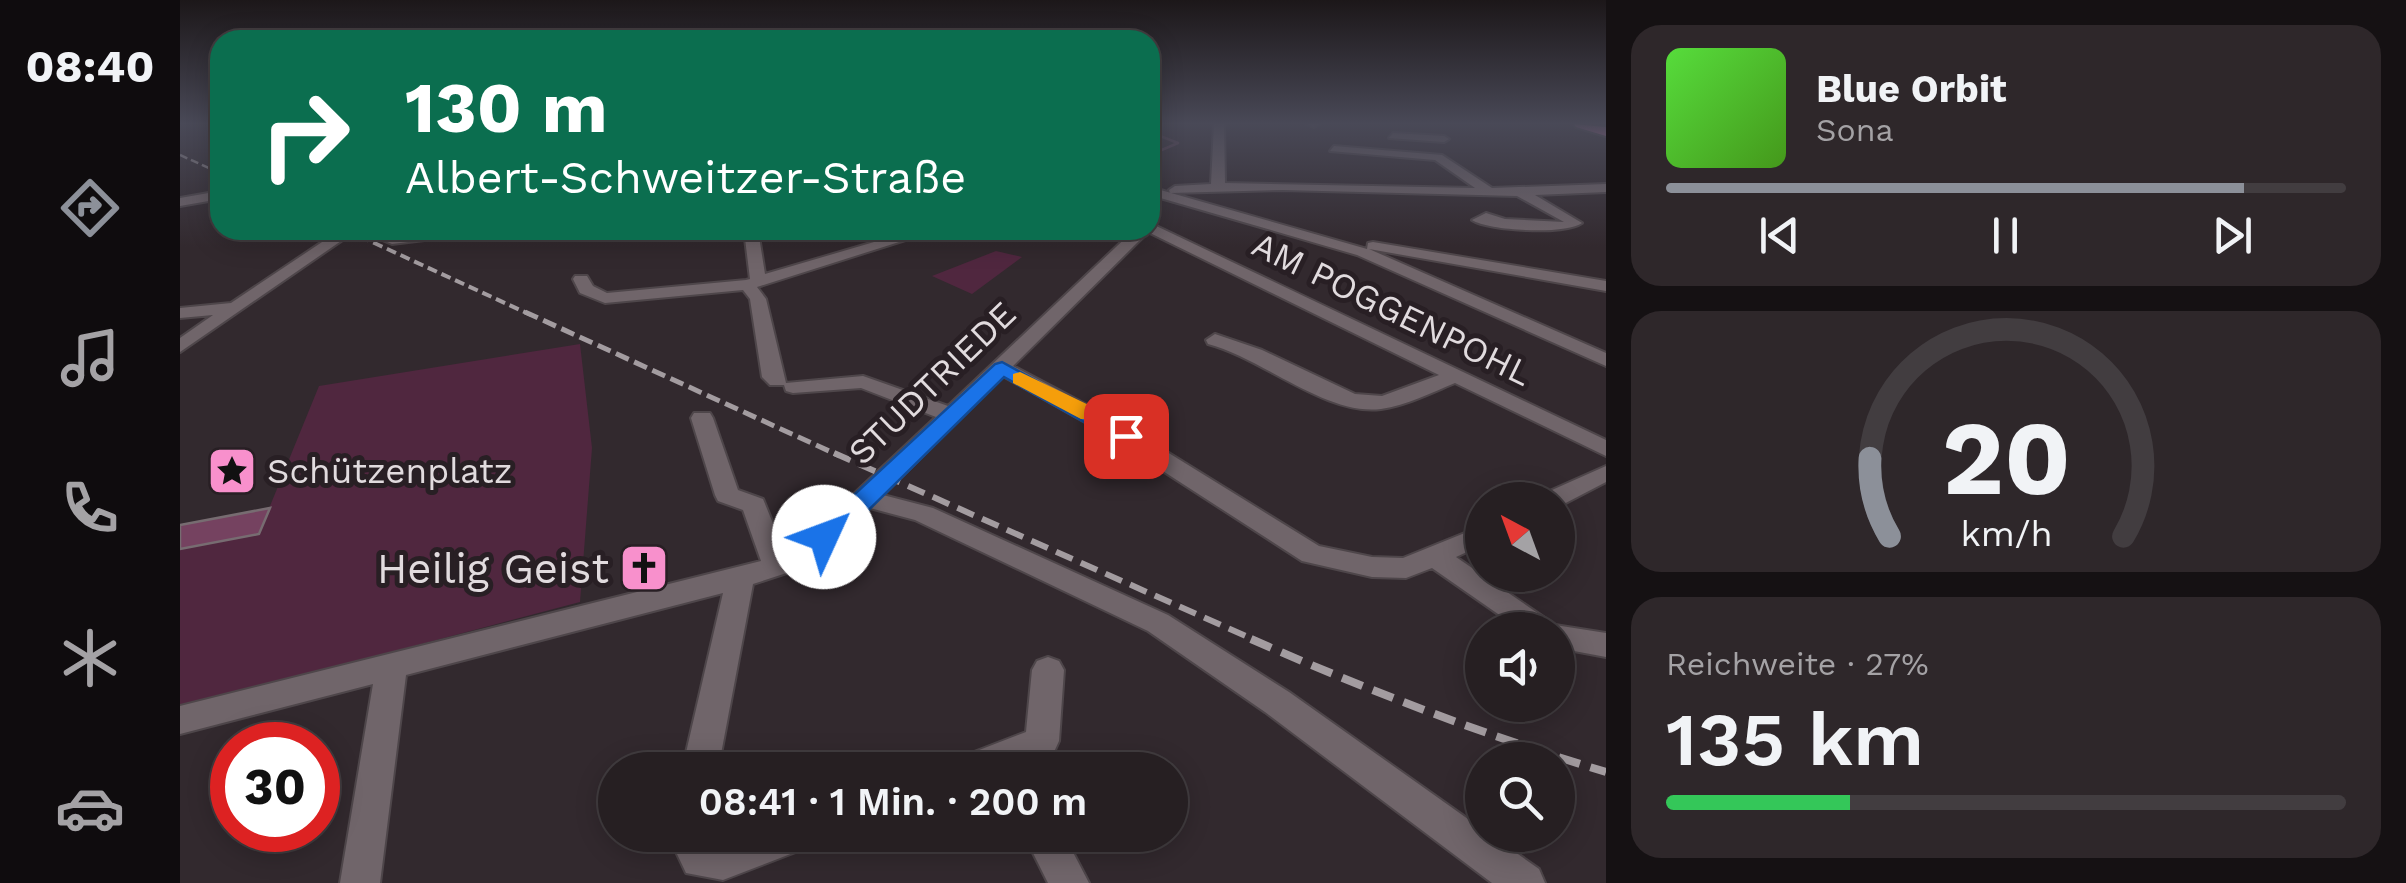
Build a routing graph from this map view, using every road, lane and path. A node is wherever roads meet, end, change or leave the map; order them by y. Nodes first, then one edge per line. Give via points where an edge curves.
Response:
1 (1218, 165) edge
2 (1450, 165) edge
3 (1221, 186) junction
4 (1488, 191) junction
5 (1519, 192) junction
6 (1604, 193) edge
7 (1160, 195) edge
8 (1160, 197) edge
9 (210, 198) edge
10 (180, 202) edge
11 (1508, 222) dead end
12 (1160, 229) edge
13 (335, 240) edge
14 (750, 240) edge
15 (896, 240) edge
16 (1132, 240) edge
17 (1346, 248) junction
18 (581, 279) dead end
19 (752, 282) junction
20 (1606, 286) edge
21 (236, 308) junction
22 (180, 313) edge
23 (1215, 340) dead end
24 (180, 346) edge
25 (1606, 360) edge
26 (1002, 368) junction
27 (1455, 376) junction
28 (950, 416) junction
29 (702, 418) dead end
30 (1606, 449) edge
31 (1606, 473) edge
32 (1575, 488) edge
33 (866, 499) junction
34 (1465, 544) edge
35 (1437, 558) junction
36 (776, 566) junction
37 (740, 578) junction
38 (1516, 612) edge
39 (1575, 639) edge
40 (1606, 645) edge
41 (392, 664) junction
42 (1048, 670) dead end
43 (180, 720) edge
44 (704, 752) edge
45 (1024, 752) edge
46 (696, 852) edge
47 (748, 852) edge
48 (1053, 852) edge
49 (360, 883) edge
50 (1069, 883) edge
51 (1525, 883) edge

1 - 3 street
2 - 4 street
3 - 4 street
3 - 7 street
4 - 5 street
5 - 6 street
5 - 11 street via 1575,224
8 - 17 street
9 - 10 street
12 - 27 street, AM POGGENPOHL
13 - 21 street
14 - 19 street
15 - 19 street
16 - 26 street, STUDTRIEDE
17 - 20 street via 1373,246
17 - 25 street
18 - 19 street via 605,298
19 - 28 street via 772,376 785,384 862,382
21 - 22 street
21 - 24 street
23 - 27 street via 1240,345 1328,393 1377,404
26 - 28 street, STUDTRIEDE
26 - 35 street via 1109,426 1311,554 1389,569
27 - 30 street, AM POGGENPOHL
28 - 33 street, STUDTRIEDE
29 - 36 street via 727,495 754,504
31 - 32 street
33 - 36 street, STUDTRIEDE via 804,556
33 - 51 street via 924,514 1158,623
34 - 35 street
35 - 38 street
36 - 37 street, STUDTRIEDE
37 - 41 street, STUDTRIEDE
37 - 44 street
39 - 40 street
41 - 43 street, STUDTRIEDE
41 - 49 street
42 - 45 street via 1042,741
46 - 47 street via 700,859 724,861
48 - 50 street

